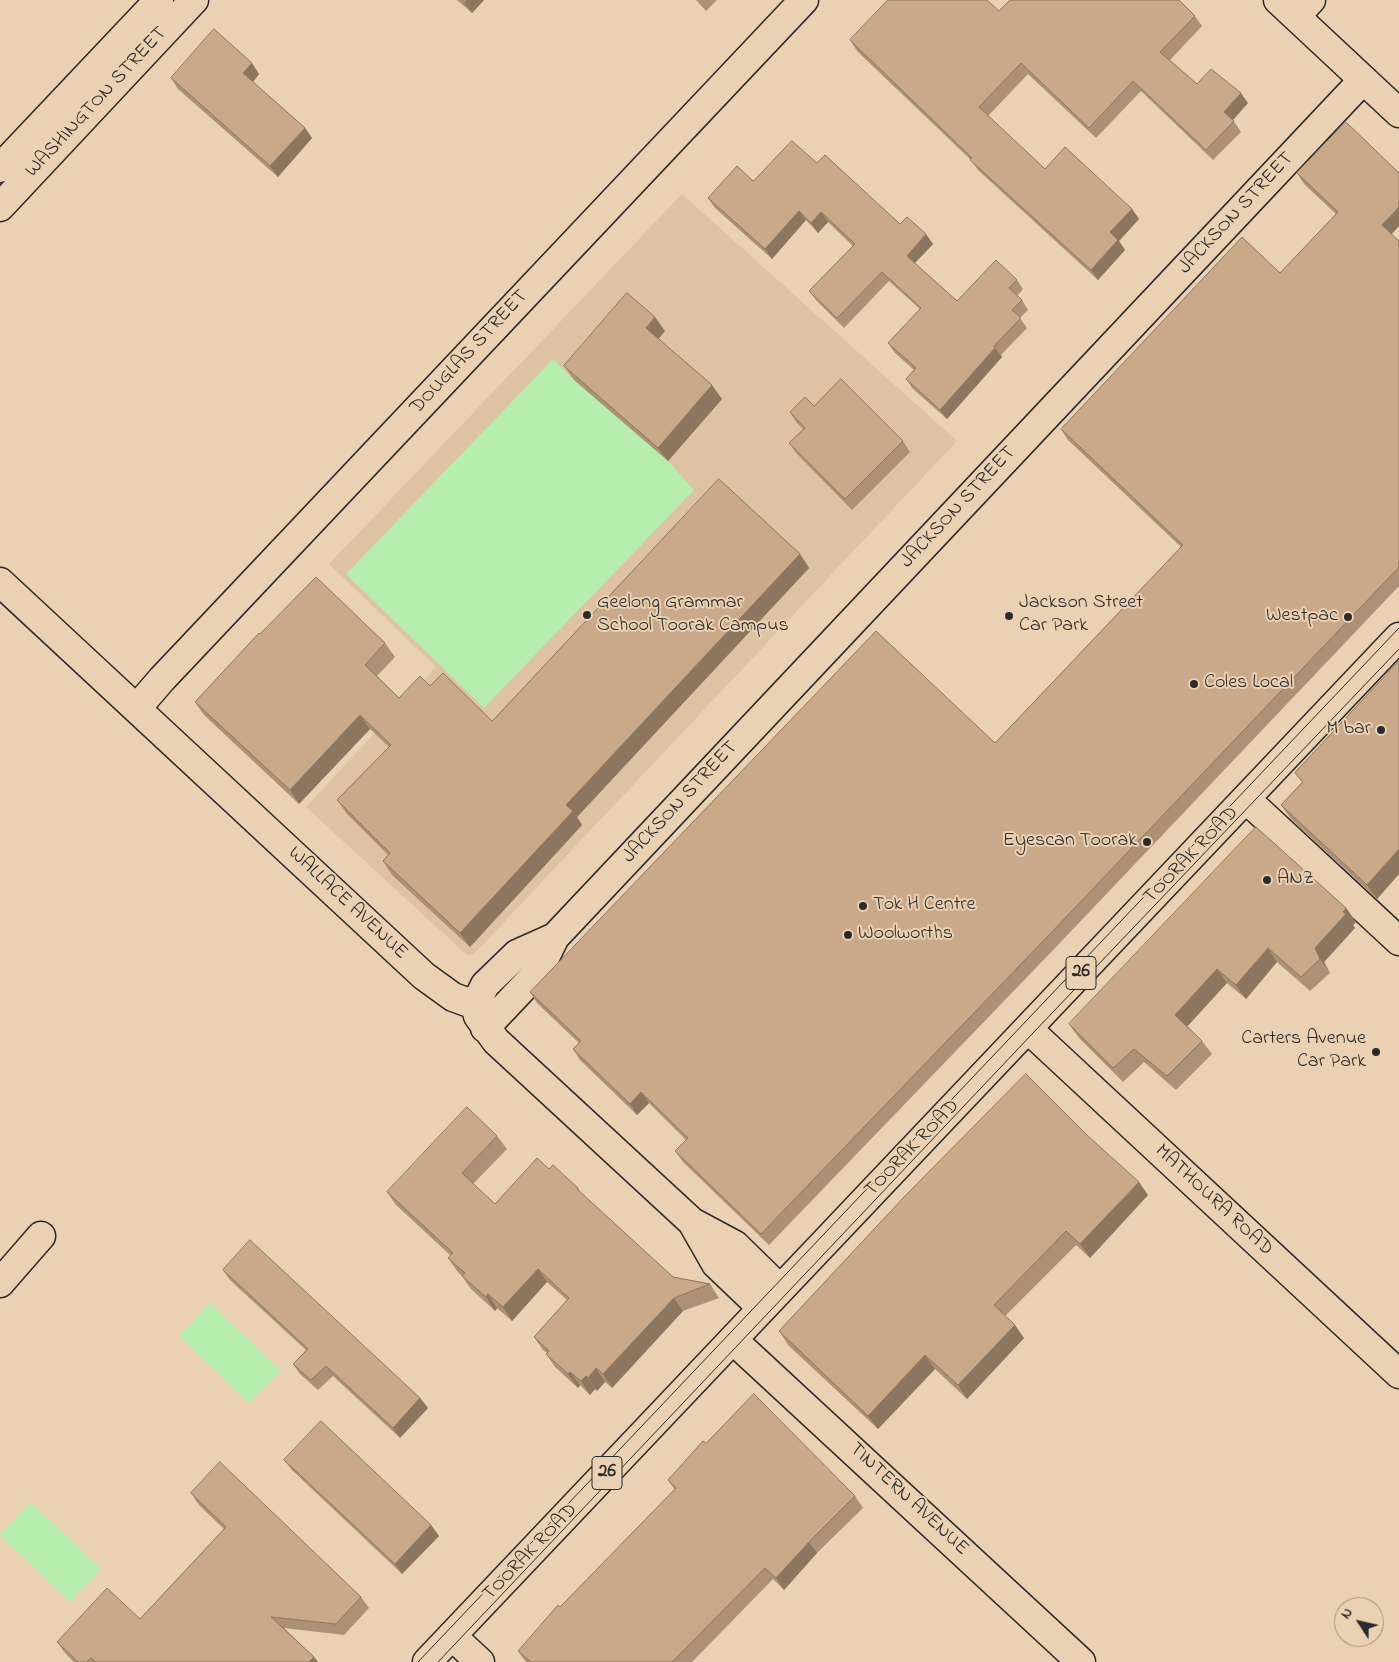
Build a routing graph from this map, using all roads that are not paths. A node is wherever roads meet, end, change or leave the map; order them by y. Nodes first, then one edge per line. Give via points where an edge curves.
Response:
1 (159, 0) edge
2 (194, 0) edge
3 (804, 0) edge
4 (1295, 5) edge
5 (1364, 80) junction
6 (1399, 113) edge
7 (0, 168) edge
8 (0, 206) edge
9 (0, 582) edge
10 (1399, 638) edge
11 (137, 708) junction
12 (1246, 799) junction
13 (1399, 941) edge
14 (480, 1016) junction
15 (1028, 1029) junction
16 (692, 1222) junction
17 (41, 1236) dead end
18 (0, 1283) edge
19 (780, 1289) junction
20 (762, 1308) junction
21 (733, 1340) junction
22 (1399, 1374) edge
23 (452, 1636) junction
24 (427, 1662) edge
25 (480, 1662) edge
26 (1082, 1662) edge

1 - 7 street, WASHINGTON STREET
2 - 8 street, WASHINGTON STREET
3 - 11 street, DOUGLAS STREET
4 - 5 street
5 - 6 street
5 - 14 street, JACKSON STREET via 554,937 538,972
9 - 11 street, WALLACE AVENUE
10 - 12 street, TOORAK ROAD / 26
11 - 14 street, WALLACE AVENUE via 424,976
12 - 13 street
12 - 15 street, TOORAK ROAD / 26
14 - 16 street, WALLACE AVENUE via 496,1041
15 - 19 street, TOORAK ROAD / 26
15 - 22 street, MATHOURA ROAD
16 - 19 street, WALLACE AVENUE via 735,1245
16 - 20 street, WALLACE AVENUE via 716,1264
17 - 18 street
19 - 20 street, TOORAK ROAD / 26
20 - 21 street, TOORAK ROAD / 26
21 - 23 street, TOORAK ROAD / 26
21 - 26 street, TINTERN AVENUE
23 - 24 street, TOORAK ROAD / 26
23 - 25 street

